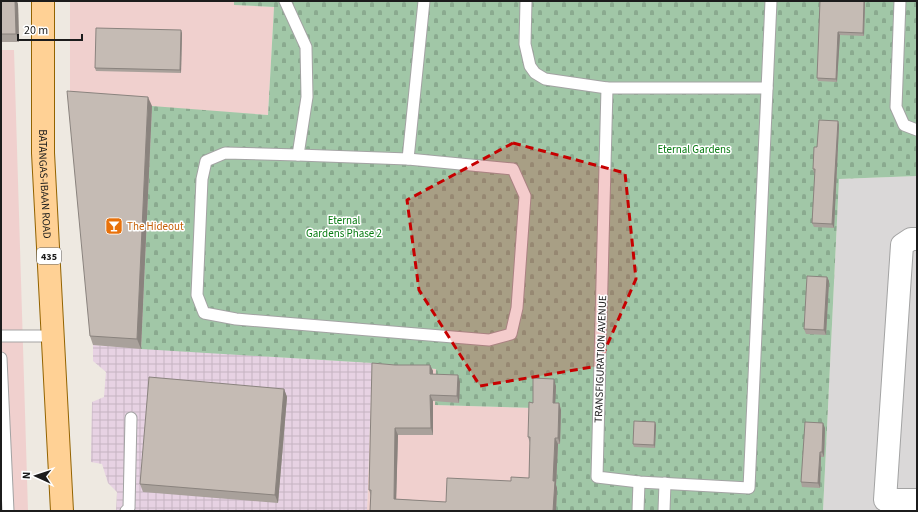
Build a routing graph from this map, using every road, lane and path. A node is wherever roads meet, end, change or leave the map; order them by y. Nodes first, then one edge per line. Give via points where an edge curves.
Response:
1 (43, 1) edge
2 (285, 1) edge
3 (424, 1) edge
4 (526, 1) edge
5 (771, 1) edge
6 (900, 1) edge
7 (607, 88) junction
8 (767, 88) junction
9 (917, 130) edge
10 (298, 155) junction
11 (408, 160) junction
12 (917, 239) edge
13 (1, 336) edge
14 (53, 336) junction
15 (1, 358) edge
16 (131, 418) dead end
17 (639, 482) junction
18 (665, 483) junction
19 (917, 500) edge
20 (8, 511) edge
21 (62, 511) edge
22 (126, 511) edge
23 (638, 511) edge
24 (664, 511) edge

1 - 14 main road, BATANGAS-IBAAN ROAD / 435 via 43,153
2 - 10 lane via 306,46 307,97
3 - 11 lane
4 - 7 lane via 525,44 530,66 535,73 545,79
5 - 8 lane
6 - 9 lane via 896,107 904,125
7 - 8 lane
7 - 17 lane, TRANSFIGURATION AVENUE via 596,477
8 - 18 lane, TRANSFIGURATION AVENUE via 749,488
10 - 11 lane
10 - 11 lane via 225,153 206,161 202,179 197,295 204,313 236,319 489,340 511,334 517,308 525,196 512,169
12 - 19 street via 902,245 885,500
13 - 14 lane
14 - 21 main road, BATANGAS-IBAAN ROAD / 435
15 - 20 lane
16 - 22 lane via 129,508
17 - 18 lane, TRANSFIGURATION AVENUE
17 - 23 lane
18 - 24 lane

